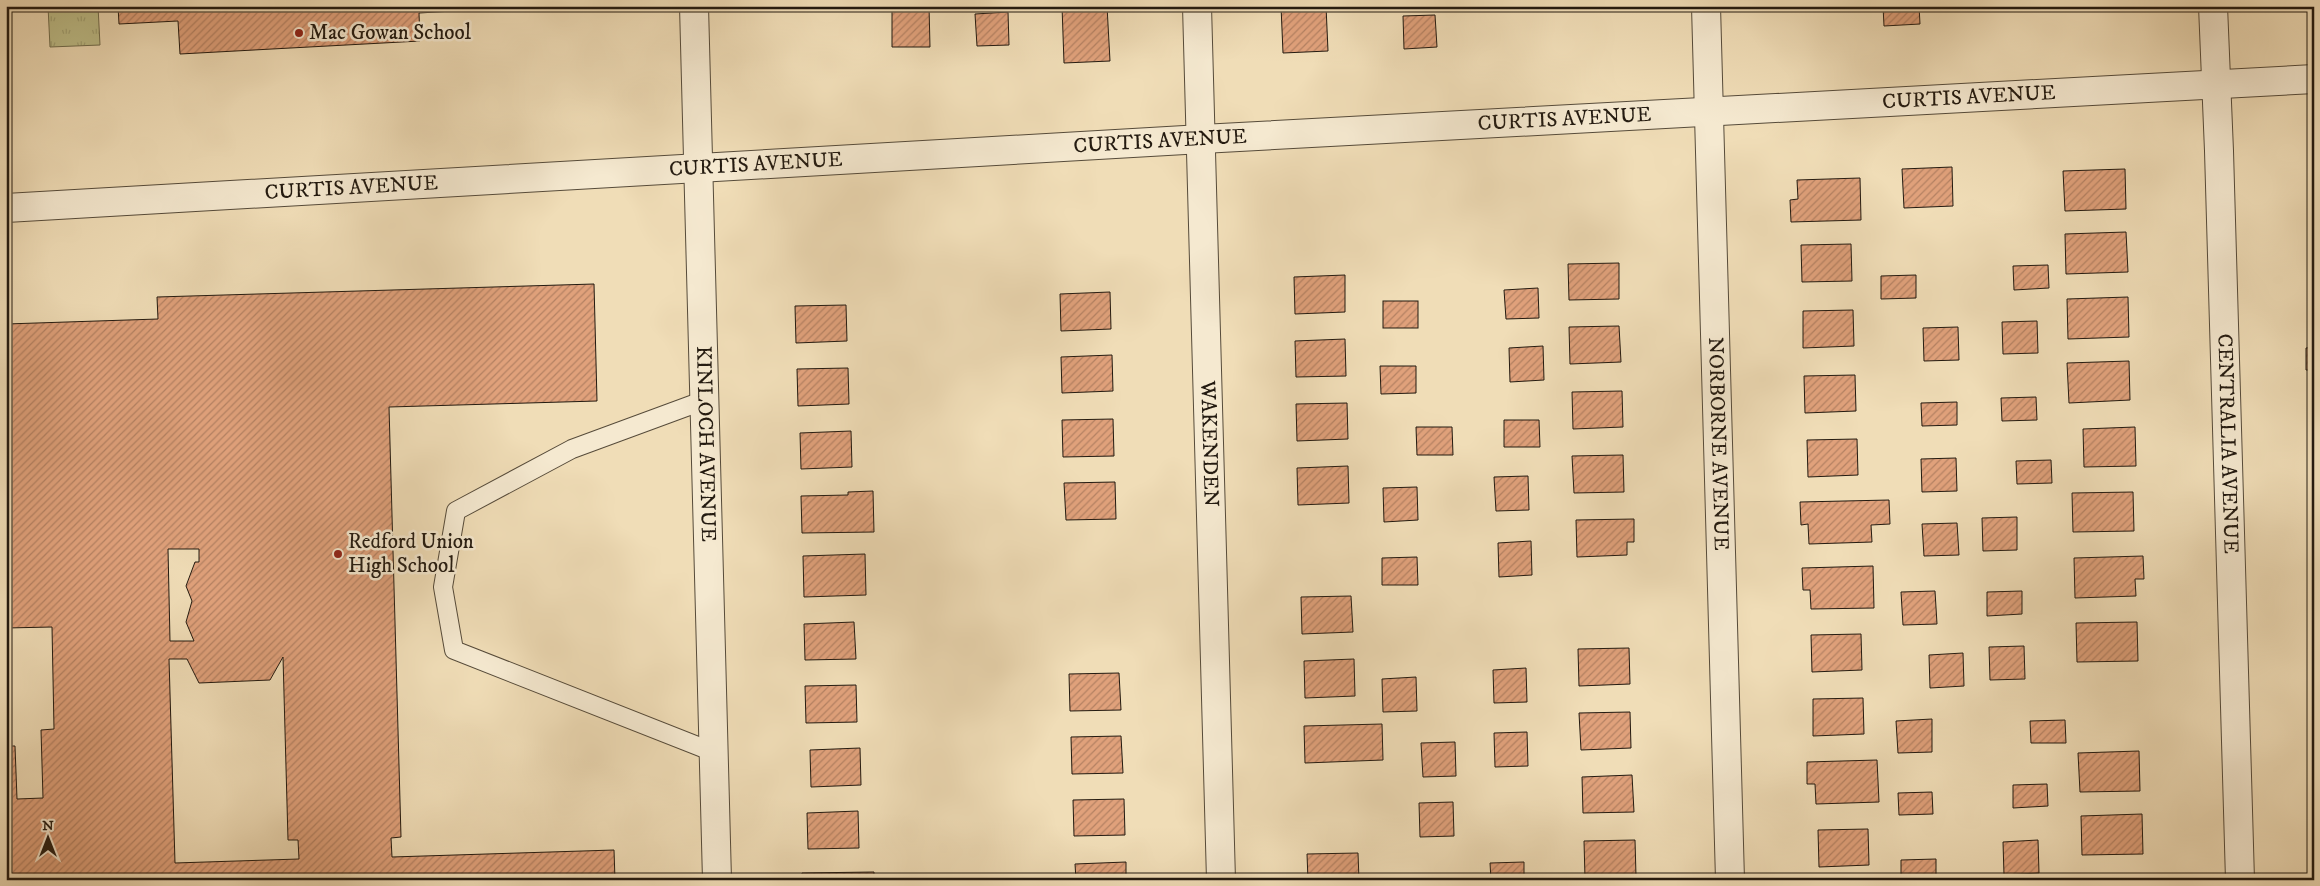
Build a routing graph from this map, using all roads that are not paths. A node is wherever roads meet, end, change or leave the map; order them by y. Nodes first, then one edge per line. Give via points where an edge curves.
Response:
1 (694, 6) edge
2 (1197, 6) edge
3 (1706, 6) edge
4 (2213, 6) edge
5 (2314, 79) edge
6 (2215, 84) junction
7 (1709, 112) junction
8 (1202, 139) junction
9 (699, 168) junction
10 (6, 208) edge
11 (705, 400) junction
12 (714, 752) junction
13 (717, 880) edge
14 (1221, 880) edge
15 (1730, 880) edge
16 (2240, 880) edge

1 - 9 street, KINLOCH AVENUE
2 - 8 street, WAKENDEN
3 - 7 street, NORBORNE AVENUE
4 - 6 street, CENTRALIA AVENUE
5 - 6 street, CURTIS AVENUE
6 - 7 street, CURTIS AVENUE
6 - 16 street, CENTRALIA AVENUE
7 - 8 street, CURTIS AVENUE
7 - 15 street, NORBORNE AVENUE
8 - 9 street, CURTIS AVENUE
8 - 14 street, WAKENDEN
9 - 10 street, CURTIS AVENUE
9 - 11 street, KINLOCH AVENUE
11 - 12 street, KINLOCH AVENUE
11 - 12 lane via 572,450 456,511 443,587 454,650
12 - 13 street, KINLOCH AVENUE

